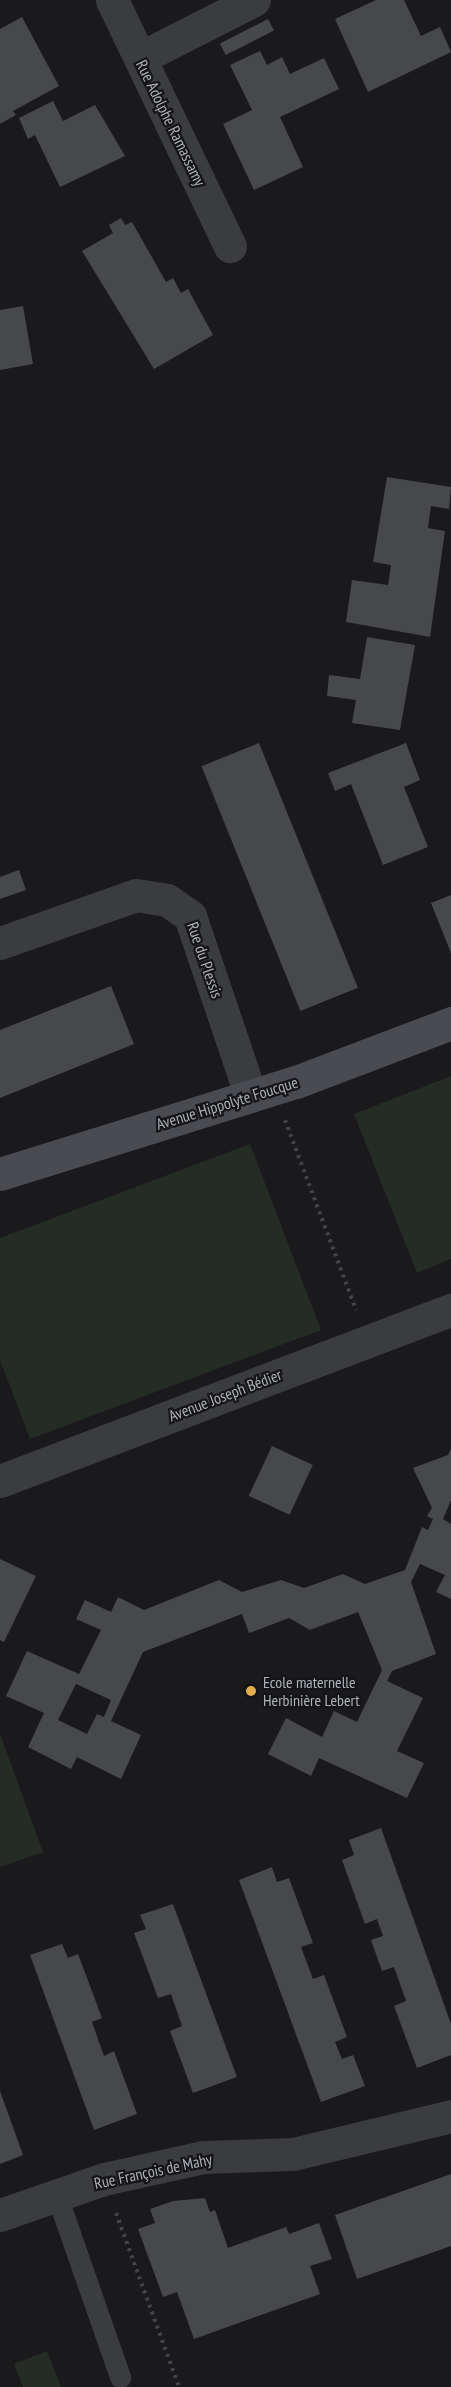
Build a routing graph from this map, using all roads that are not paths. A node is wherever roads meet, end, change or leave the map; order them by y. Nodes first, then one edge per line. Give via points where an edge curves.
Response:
1 (112, 0) edge
2 (254, 0) edge
3 (140, 58) junction
4 (230, 246) dead end
5 (0, 943) edge
6 (451, 1023) edge
7 (262, 1092) junction
8 (0, 1174) edge
9 (451, 1310) edge
10 (0, 1481) edge
11 (451, 2116) edge
12 (57, 2196) junction
13 (0, 2215) edge
14 (120, 2377) dead end

1 - 3 street, Rue Adolphe Ramassamy
2 - 3 street
3 - 4 street, Rue Adolphe Ramassamy
5 - 7 street, Rue du Plessis via 136,895 167,900 190,916
6 - 7 street, Avenue Hippolyte Foucque
7 - 8 street, Avenue Hippolyte Foucque
9 - 10 street, Avenue Joseph Bédier
11 - 12 street, Rue François de Mahy via 293,2154 203,2157 104,2179
12 - 13 street, Rue François de Mahy
12 - 14 lane

